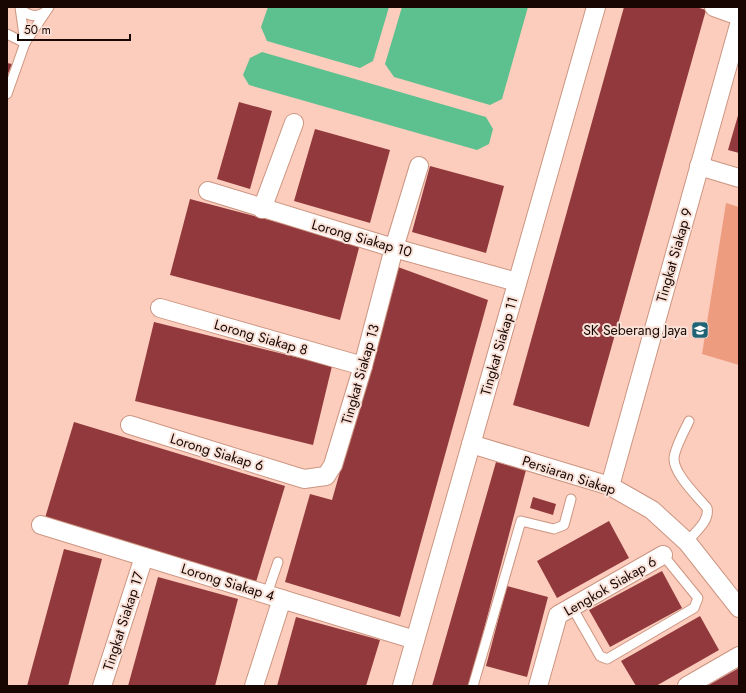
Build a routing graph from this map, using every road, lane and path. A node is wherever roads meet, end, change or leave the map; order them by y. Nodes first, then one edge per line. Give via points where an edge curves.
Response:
1 (596, 7) edge
2 (714, 7) edge
3 (21, 8) edge
4 (47, 10) edge
5 (739, 16) edge
6 (739, 25) edge
7 (7, 34) edge
8 (25, 43) junction
9 (7, 94) edge
10 (294, 123) dead end
11 (419, 166) dead end
12 (699, 166) junction
13 (739, 178) edge
14 (208, 191) dead end
15 (262, 209) junction
16 (394, 248) junction
17 (517, 282) junction
18 (160, 308) dead end
19 (363, 366) junction
20 (690, 421) dead end
21 (130, 425) dead end
22 (471, 444) junction
23 (304, 479) joint
24 (610, 486) junction
25 (571, 499) dead end
26 (41, 525) dead end
27 (687, 542) junction
28 (663, 556) joint
29 (144, 557) junction
30 (278, 562) dead end
31 (274, 596) junction
32 (572, 607) junction
33 (739, 608) edge
34 (415, 640) junction
35 (739, 656) edge
36 (102, 686) edge
37 (254, 686) edge
38 (402, 686) edge
39 (473, 686) edge
40 (538, 686) edge
41 (687, 686) edge

1 - 17 street, Tingkat Siakap 11
2 - 5 street
3 - 4 lane via 30,15 40,15
3 - 8 lane
4 - 8 lane
6 - 12 street, Tingkat Siakap 9
7 - 8 lane
8 - 9 lane
10 - 15 street
11 - 16 street, Tingkat Siakap 13
12 - 13 street
12 - 24 street, Tingkat Siakap 9
14 - 15 street, Lorong Siakap 10
15 - 16 street, Lorong Siakap 10
16 - 17 street, Lorong Siakap 10
16 - 19 street, Tingkat Siakap 13
17 - 22 street, Tingkat Siakap 11
18 - 19 street, Lorong Siakap 8
19 - 23 street, Tingkat Siakap 13 via 333,465 326,476
20 - 27 lane via 674,459 680,477 707,508 708,513
21 - 23 street, Lorong Siakap 6
22 - 24 street, Persiaran Siakap
22 - 34 street, Tingkat Siakap 11
24 - 27 street, Persiaran Siakap via 652,510
25 - 39 lane via 564,525 554,529 521,521
26 - 29 street, Lorong Siakap 4
27 - 33 street, Persiaran Siakap
28 - 32 street, Lengkok Siakap 6
28 - 32 lane via 698,598 694,608 607,659 600,656
29 - 31 street, Lorong Siakap 4
29 - 36 street, Tingkat Siakap 17
30 - 31 lane
31 - 34 street, Lorong Siakap 4
31 - 37 street
32 - 40 street, Lengkok Siakap 6 via 558,615
34 - 38 street, Tingkat Siakap 11
35 - 41 street

